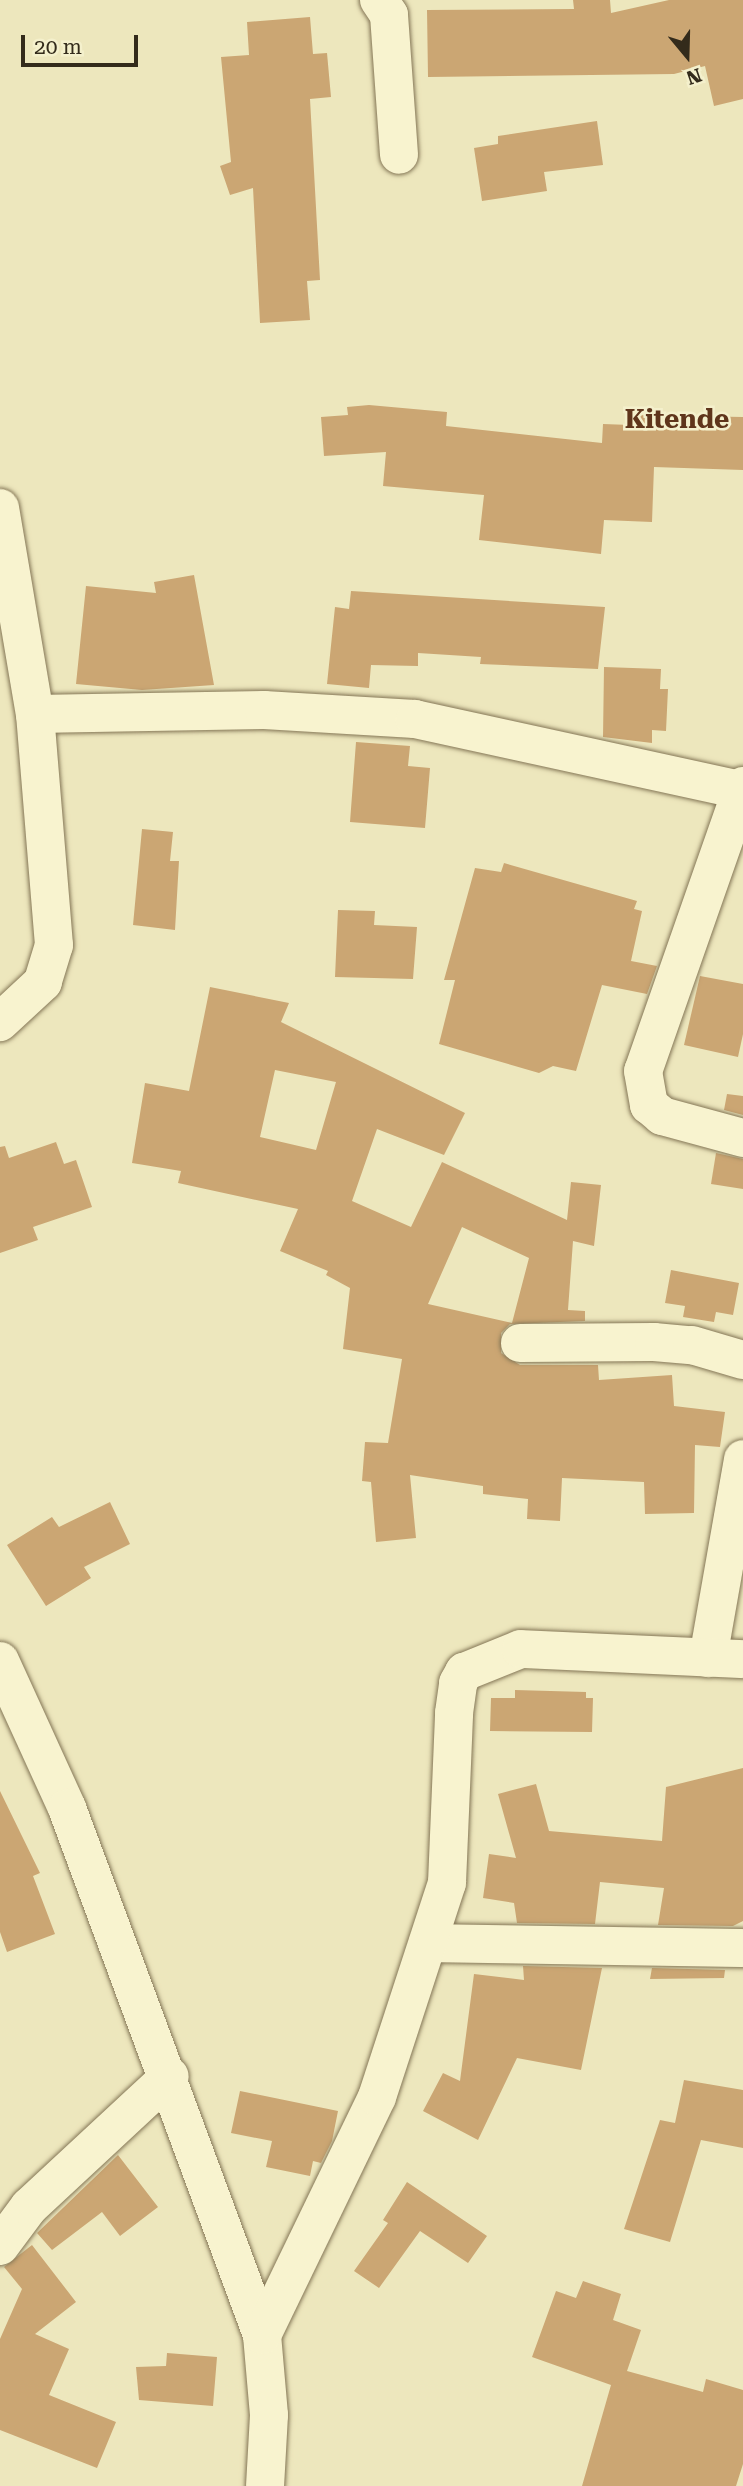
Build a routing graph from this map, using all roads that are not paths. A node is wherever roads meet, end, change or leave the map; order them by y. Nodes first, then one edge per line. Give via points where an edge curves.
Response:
1 (379, 0) edge
2 (399, 155) dead end
3 (0, 508) edge
4 (35, 714) junction
5 (743, 788) edge
6 (0, 1022) edge
7 (743, 1138) edge
8 (520, 1343) dead end
9 (743, 1360) edge
10 (743, 1459) edge
11 (726, 1659) edge
12 (0, 1661) edge
13 (428, 1942) junction
14 (743, 1948) edge
15 (170, 2076) junction
16 (0, 2246) edge
17 (262, 2335) junction
18 (265, 2486) edge

1 - 2 street via 389,15
3 - 4 street
4 - 5 street via 264,710 415,719
4 - 6 street via 53,956 43,982
5 - 7 street via 643,1071 649,1105 662,1116
8 - 9 street via 654,1342 692,1345
10 - 11 street
11 - 13 street via 521,1649 464,1672 454,1713 447,1883
12 - 15 street via 67,1808
13 - 14 street
13 - 17 street via 377,2097
15 - 16 street via 29,2207
15 - 17 street
17 - 18 street via 269,2415

